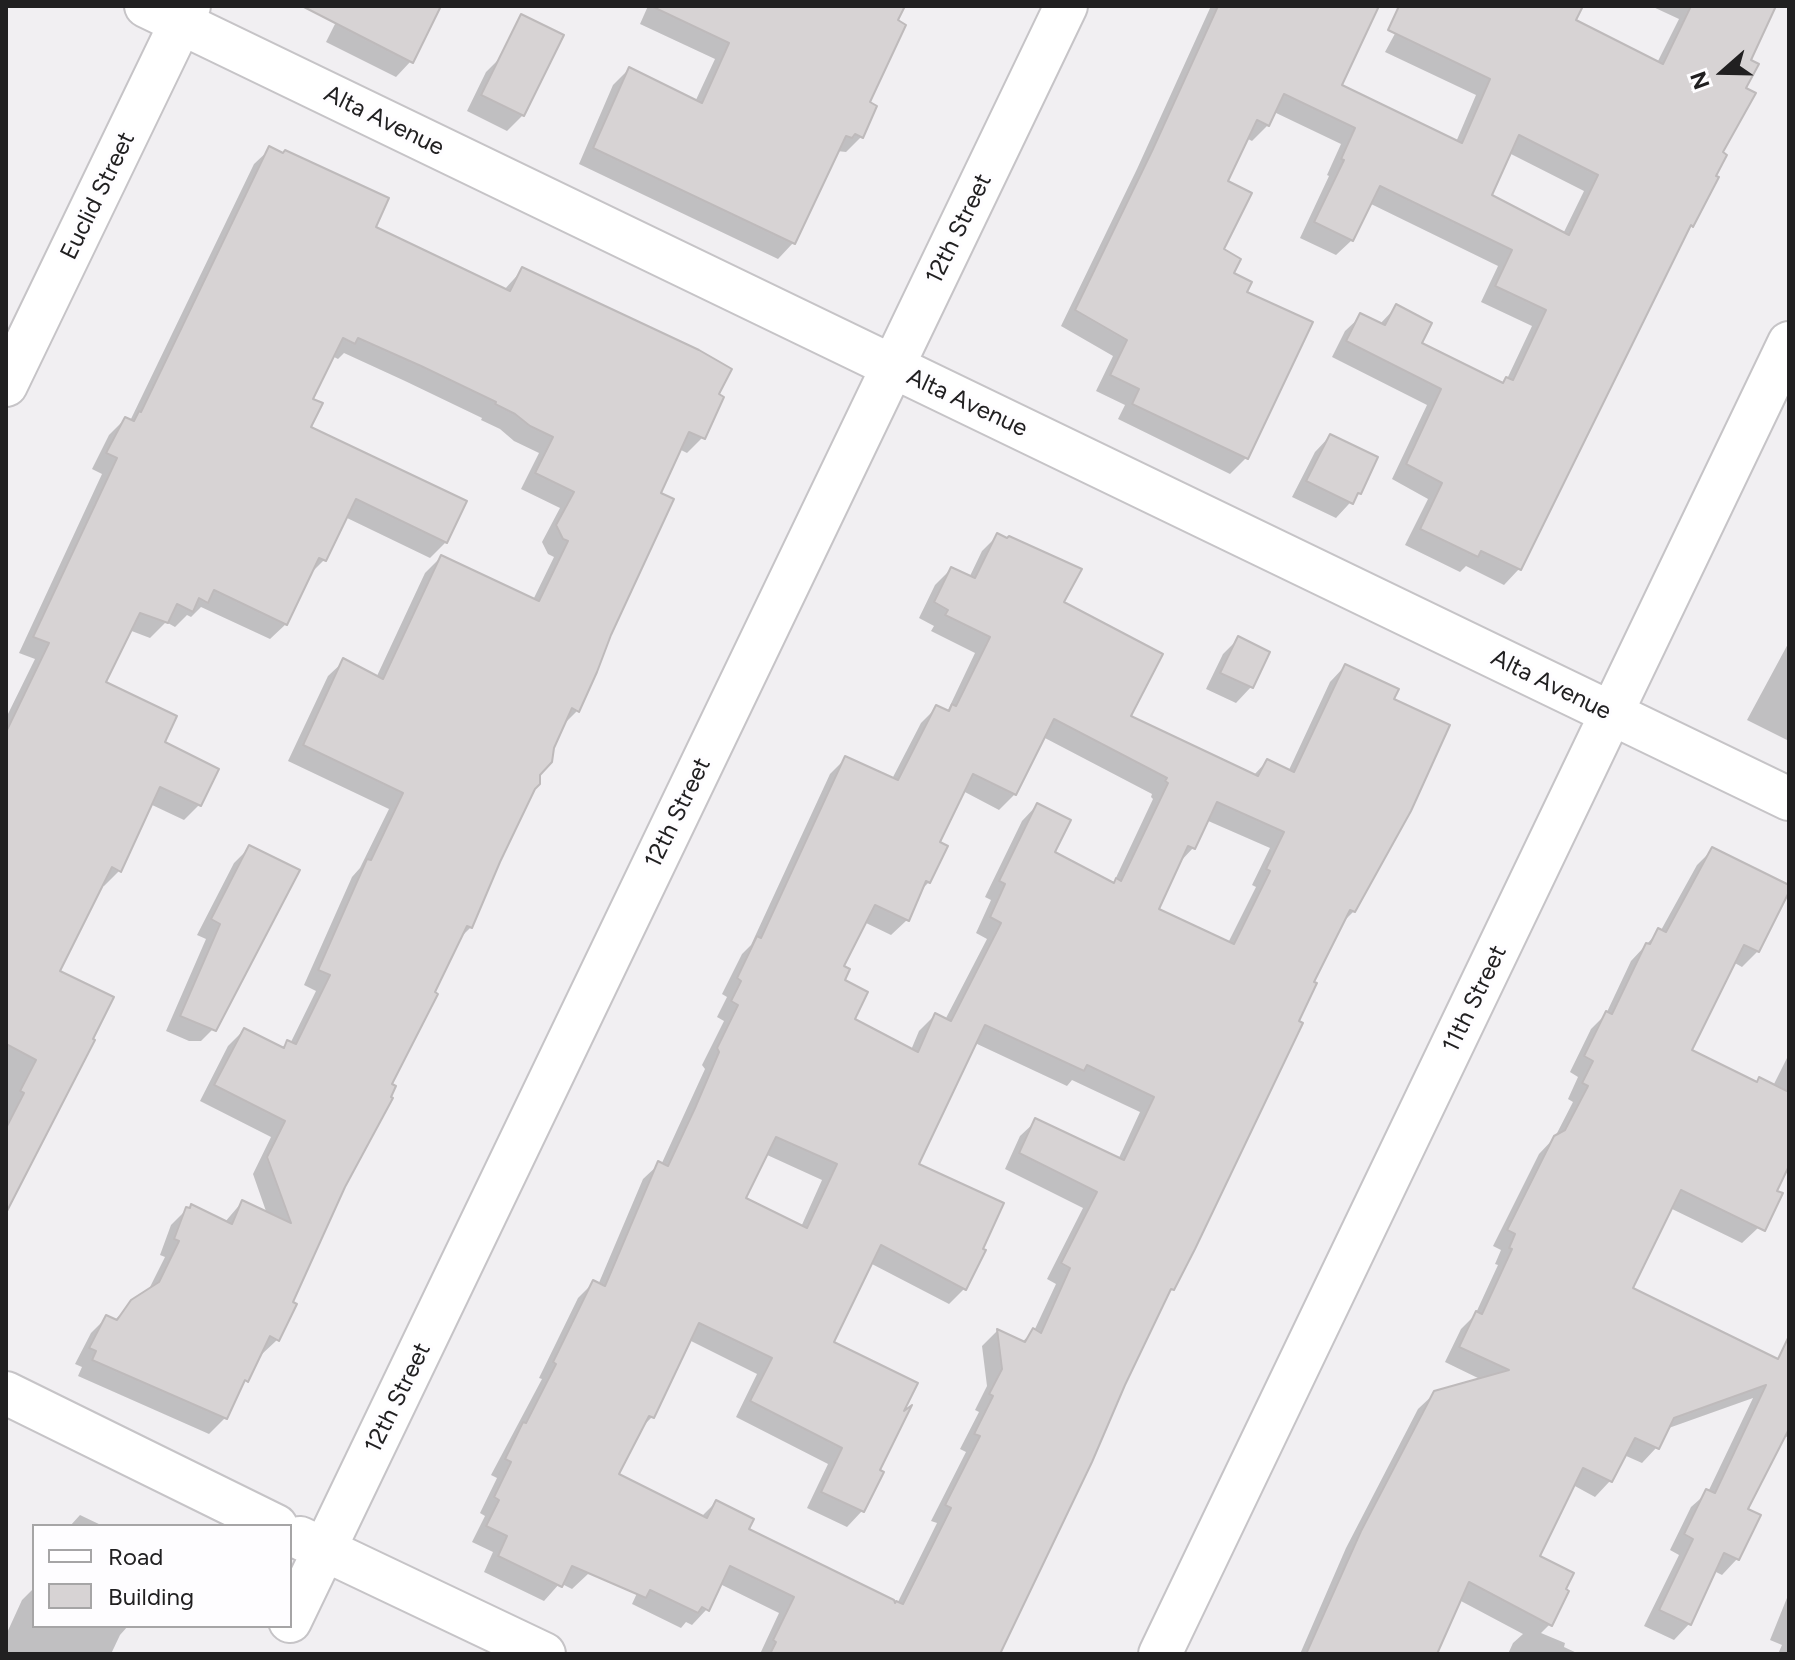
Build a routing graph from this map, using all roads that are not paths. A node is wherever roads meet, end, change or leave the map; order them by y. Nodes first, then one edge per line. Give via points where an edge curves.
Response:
1 (1066, 6) edge
2 (172, 12) edge
3 (1789, 343) edge
4 (892, 368) junction
5 (6, 385) edge
6 (1612, 715) junction
7 (1789, 799) edge
8 (6, 1393) edge
9 (272, 1524) edge
10 (307, 1541) edge
11 (292, 1609) edge
12 (287, 1628) edge
13 (274, 1654) edge
14 (544, 1654) edge
15 (1160, 1654) edge

1 - 4 street, 12th Street
2 - 4 street, Alta Avenue
2 - 5 street, Euclid Street
3 - 6 street, 11th Street
4 - 6 street, Alta Avenue
4 - 10 street, 12th Street
6 - 7 street, Alta Avenue
6 - 15 street, 11th Street
8 - 9 street
10 - 11 street, 12th Street
10 - 14 street
12 - 13 street, 12th Street

